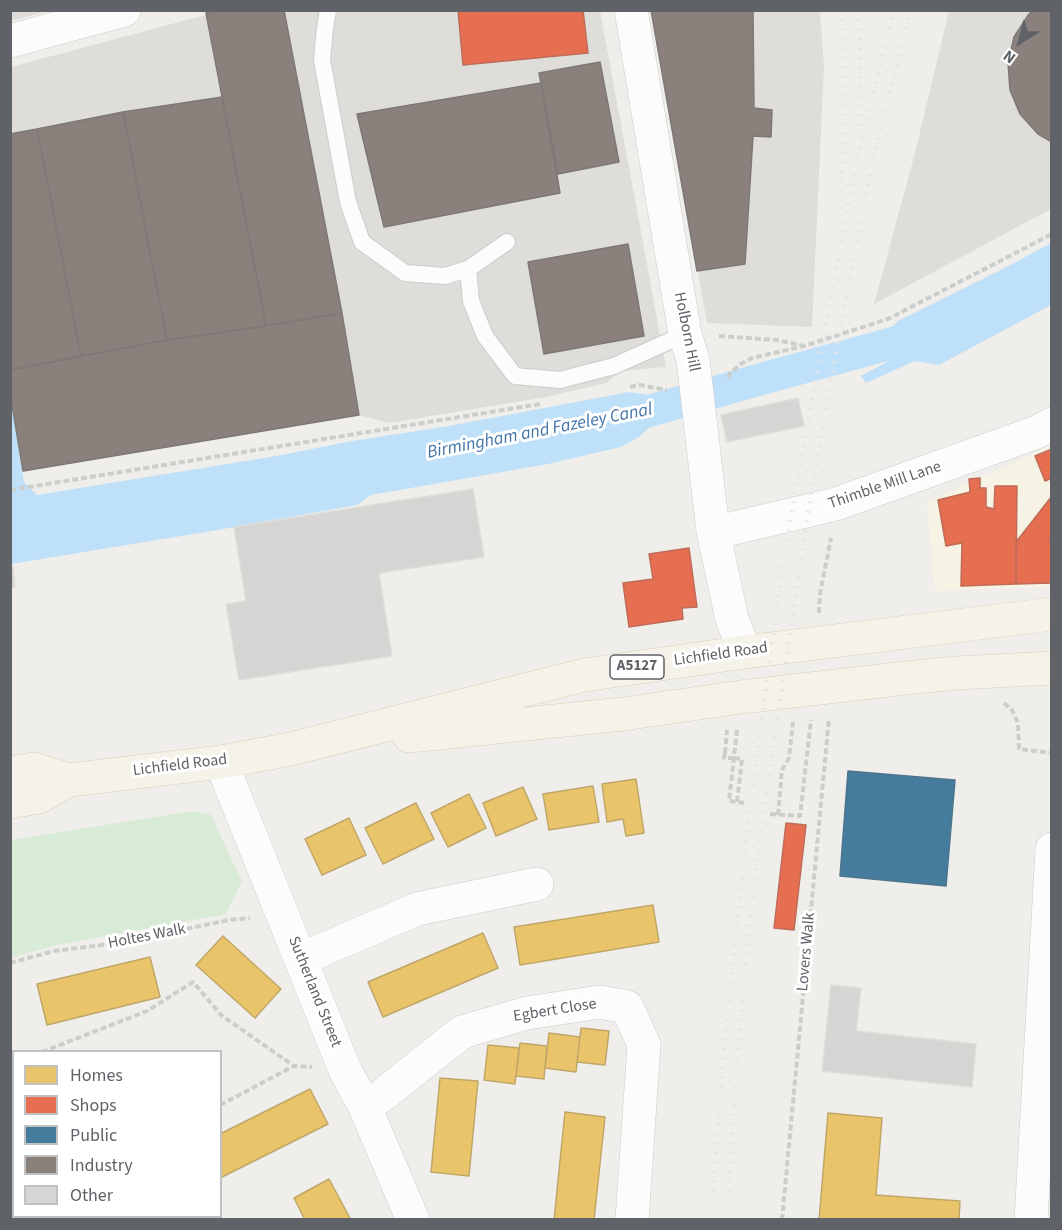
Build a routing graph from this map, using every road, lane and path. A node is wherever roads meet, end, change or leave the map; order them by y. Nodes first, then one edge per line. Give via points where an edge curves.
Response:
1 (124, 10) edge
2 (328, 10) edge
3 (631, 10) edge
4 (10, 41) edge
5 (507, 242) dead end
6 (468, 269) junction
7 (804, 346) dead end
8 (689, 347) junction
9 (1052, 424) edge
10 (34, 486) dead end
11 (10, 490) edge
12 (836, 504) junction
13 (714, 531) junction
14 (1052, 614) edge
15 (816, 643) junction
16 (745, 652) junction
17 (1052, 668) edge
18 (833, 686) junction
19 (812, 711) dead end
20 (795, 713) dead end
21 (735, 742) dead end
22 (725, 747) dead end
23 (291, 749) junction
24 (221, 762) junction
25 (10, 773) edge
26 (69, 780) junction
27 (10, 802) edge
28 (737, 802) junction
29 (744, 803) dead end
30 (770, 814) dead end
31 (778, 815) junction
32 (1052, 849) edge
33 (537, 884) dead end
34 (284, 914) junction
35 (302, 960) junction
36 (10, 963) edge
37 (47, 1050) edge
38 (294, 1066) junction
39 (345, 1070) junction
40 (1045, 1084) edge
41 (222, 1104) edge
42 (365, 1107) junction
43 (413, 1220) edge
44 (632, 1220) edge
45 (782, 1220) edge
46 (1031, 1220) edge

1 - 4 street
2 - 6 lane via 322,60 348,202 362,242 405,273 445,276
3 - 8 street, Holborn Hill
5 - 6 lane
6 - 8 lane via 471,301 485,336 515,376 560,380
7 - 8 path via 776,340
8 - 13 street, Holborn Hill, bridge
9 - 12 street, Thimble Mill Lane
10 - 11 path
12 - 13 street, Thimble Mill Lane
12 - 15 path via 820,594
13 - 16 street, Holborn Hill via 732,619
14 - 15 main road, Lichfield Road / A5127
15 - 16 main road, Lichfield Road / A5127
16 - 23 main road, Lichfield Road / A5127 via 584,675
17 - 18 main road, Lichfield Road / A5127
18 - 23 main road, Lichfield Road / A5127 via 623,714
18 - 45 path, Lovers Walk
19 - 31 path via 800,816
20 - 31 path via 789,758 782,771
21 - 28 path via 729,801
22 - 28 path, bridge via 724,758 742,759
23 - 24 main road, Lichfield Road / A5127
24 - 26 main road, Lichfield Road / A5127
24 - 34 street, Sutherland Street
25 - 26 main road, Lichfield Road / A5127 via 34,769
26 - 27 main road, Lichfield Road / A5127 via 39,797
28 - 29 path
30 - 31 path
32 - 40 street
33 - 35 street via 417,909
34 - 35 street, Sutherland Street
34 - 36 path, Holtes Walk via 230,920 118,944 54,951
35 - 39 street, Sutherland Street
37 - 38 path via 147,1011 193,982 221,1014
38 - 39 path
38 - 41 path
39 - 42 street, Sutherland Street
40 - 46 street
42 - 43 street, Sutherland Street
42 - 44 street, Egbert Close via 462,1032 527,1013 600,1002 627,1007 644,1045

